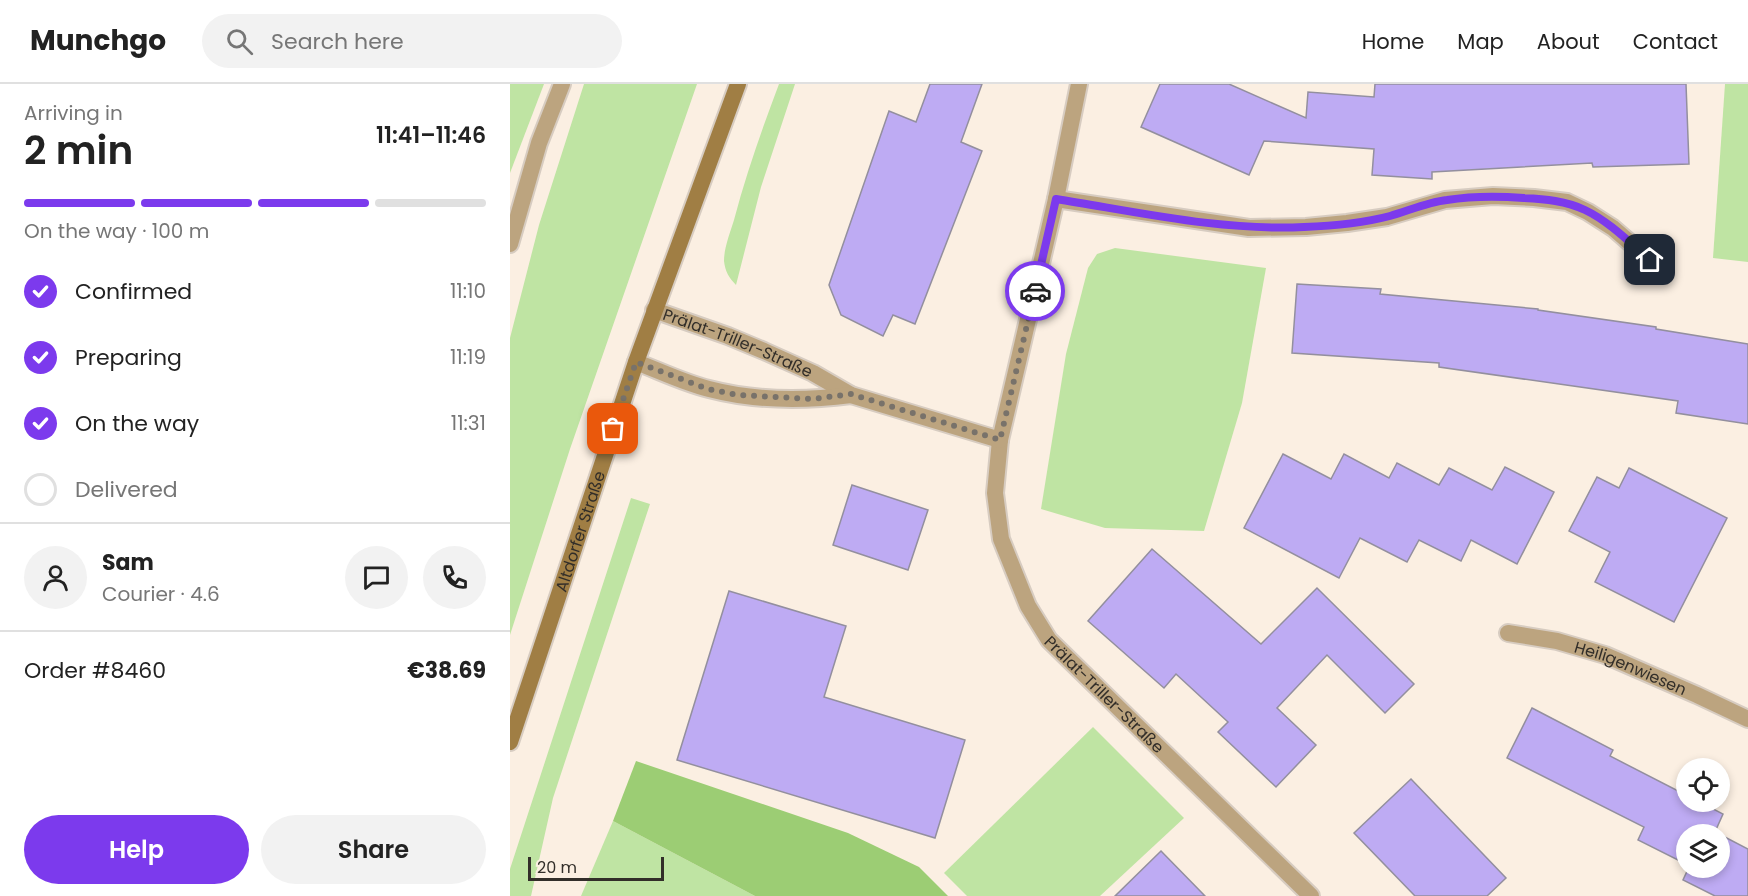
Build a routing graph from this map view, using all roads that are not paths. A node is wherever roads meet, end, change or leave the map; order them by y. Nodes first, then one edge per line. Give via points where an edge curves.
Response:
1 (562, 84) edge
2 (738, 84) edge
3 (1079, 84) edge
4 (1056, 199) junction
5 (510, 244) edge
6 (1650, 260) dead end
7 (654, 310) junction
8 (636, 362) junction
9 (851, 394) junction
10 (1000, 440) junction
11 (1508, 633) dead end
12 (1748, 719) edge
13 (510, 742) edge
14 (1311, 896) edge

1 - 5 street via 539,143
2 - 7 main road, Altdorfer Straße
3 - 4 street, Prälat-Triller-Straße
4 - 6 street via 1218,224 1272,228 1357,222 1445,200 1534,198 1567,202 1588,212
4 - 10 street, Prälat-Triller-Straße
7 - 8 main road, Altdorfer Straße
7 - 9 street, Prälat-Triller-Straße via 764,351
8 - 9 street, Prälat-Triller-Straße via 708,389 738,395 813,399
8 - 13 main road, Altdorfer Straße
9 - 10 street, Prälat-Triller-Straße
10 - 14 street, Prälat-Triller-Straße via 995,493 1001,539 1028,606 1049,640
11 - 12 street, Heiligenwiesen via 1557,641 1605,655

